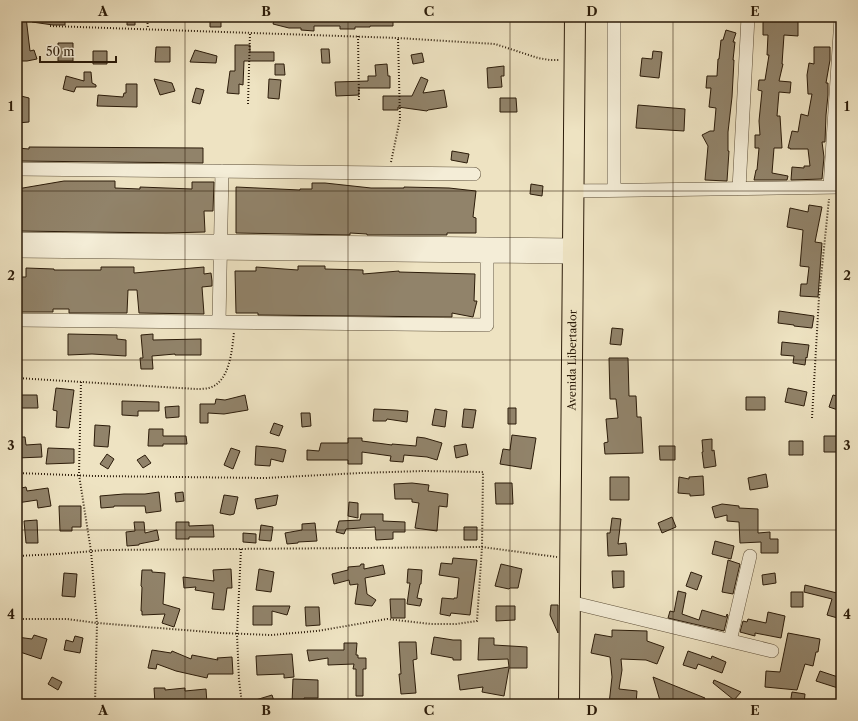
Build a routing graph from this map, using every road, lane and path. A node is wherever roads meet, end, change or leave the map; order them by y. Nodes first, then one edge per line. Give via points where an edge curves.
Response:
1 (148, 17) edge
2 (575, 17) edge
3 (614, 17) edge
4 (748, 17) edge
5 (841, 18) edge
6 (50, 26) dead end
7 (148, 29) junction
8 (250, 33) junction
9 (358, 36) junction
10 (398, 38) junction
11 (574, 59) junction
12 (359, 102) dead end
13 (248, 104) dead end
14 (17, 169) edge
15 (222, 171) junction
16 (388, 173) junction
17 (474, 174) dead end
18 (836, 187) edge
19 (739, 189) junction
20 (573, 190) junction
21 (614, 190) junction
22 (17, 239) edge
23 (220, 247) junction
24 (487, 250) junction
25 (17, 251) edge
26 (572, 251) junction
27 (17, 320) edge
28 (218, 322) junction
29 (235, 322) junction
30 (17, 378) edge
31 (81, 382) junction
32 (812, 418) dead end
33 (17, 473) edge
34 (79, 475) junction
35 (482, 546) junction
36 (241, 549) junction
37 (91, 551) junction
38 (17, 556) edge
39 (750, 556) dead end
40 (570, 559) junction
41 (570, 602) junction
42 (17, 619) edge
43 (97, 623) junction
44 (237, 634) junction
45 (730, 641) junction
46 (772, 651) dead end
47 (95, 704) edge
48 (242, 704) edge
49 (570, 704) edge

1 - 7 path
2 - 11 highway, Avenida Libertador
3 - 21 street
4 - 19 street
5 - 18 street
6 - 7 path
7 - 8 path
8 - 9 path
8 - 13 path
9 - 10 path
9 - 12 path
10 - 11 path via 495,44 538,58
10 - 16 path via 400,119
11 - 20 highway, Avenida Libertador
14 - 15 street
15 - 16 street
15 - 23 street
16 - 17 street
18 - 19 street
18 - 32 path via 819,297
19 - 21 street
20 - 21 street
20 - 26 highway, Avenida Libertador
22 - 23 street
23 - 24 street
23 - 25 street
23 - 28 street
24 - 26 street
24 - 29 street via 487,325
26 - 40 highway, Avenida Libertador
27 - 28 street
28 - 29 street
29 - 31 path via 228,367 220,380 210,388
30 - 31 path
31 - 34 path
33 - 34 path
34 - 35 path via 265,478 360,472 483,472
34 - 37 path
35 - 36 path
35 - 40 path
35 - 44 path via 477,621 431,624 387,620 317,631 271,635
36 - 37 path
36 - 44 path
37 - 38 path
37 - 43 path
39 - 45 street
40 - 41 highway, Avenida Libertador
41 - 45 street
41 - 49 highway, Avenida Libertador
42 - 43 path via 67,619
43 - 44 path
43 - 47 path
44 - 48 path
45 - 46 street

